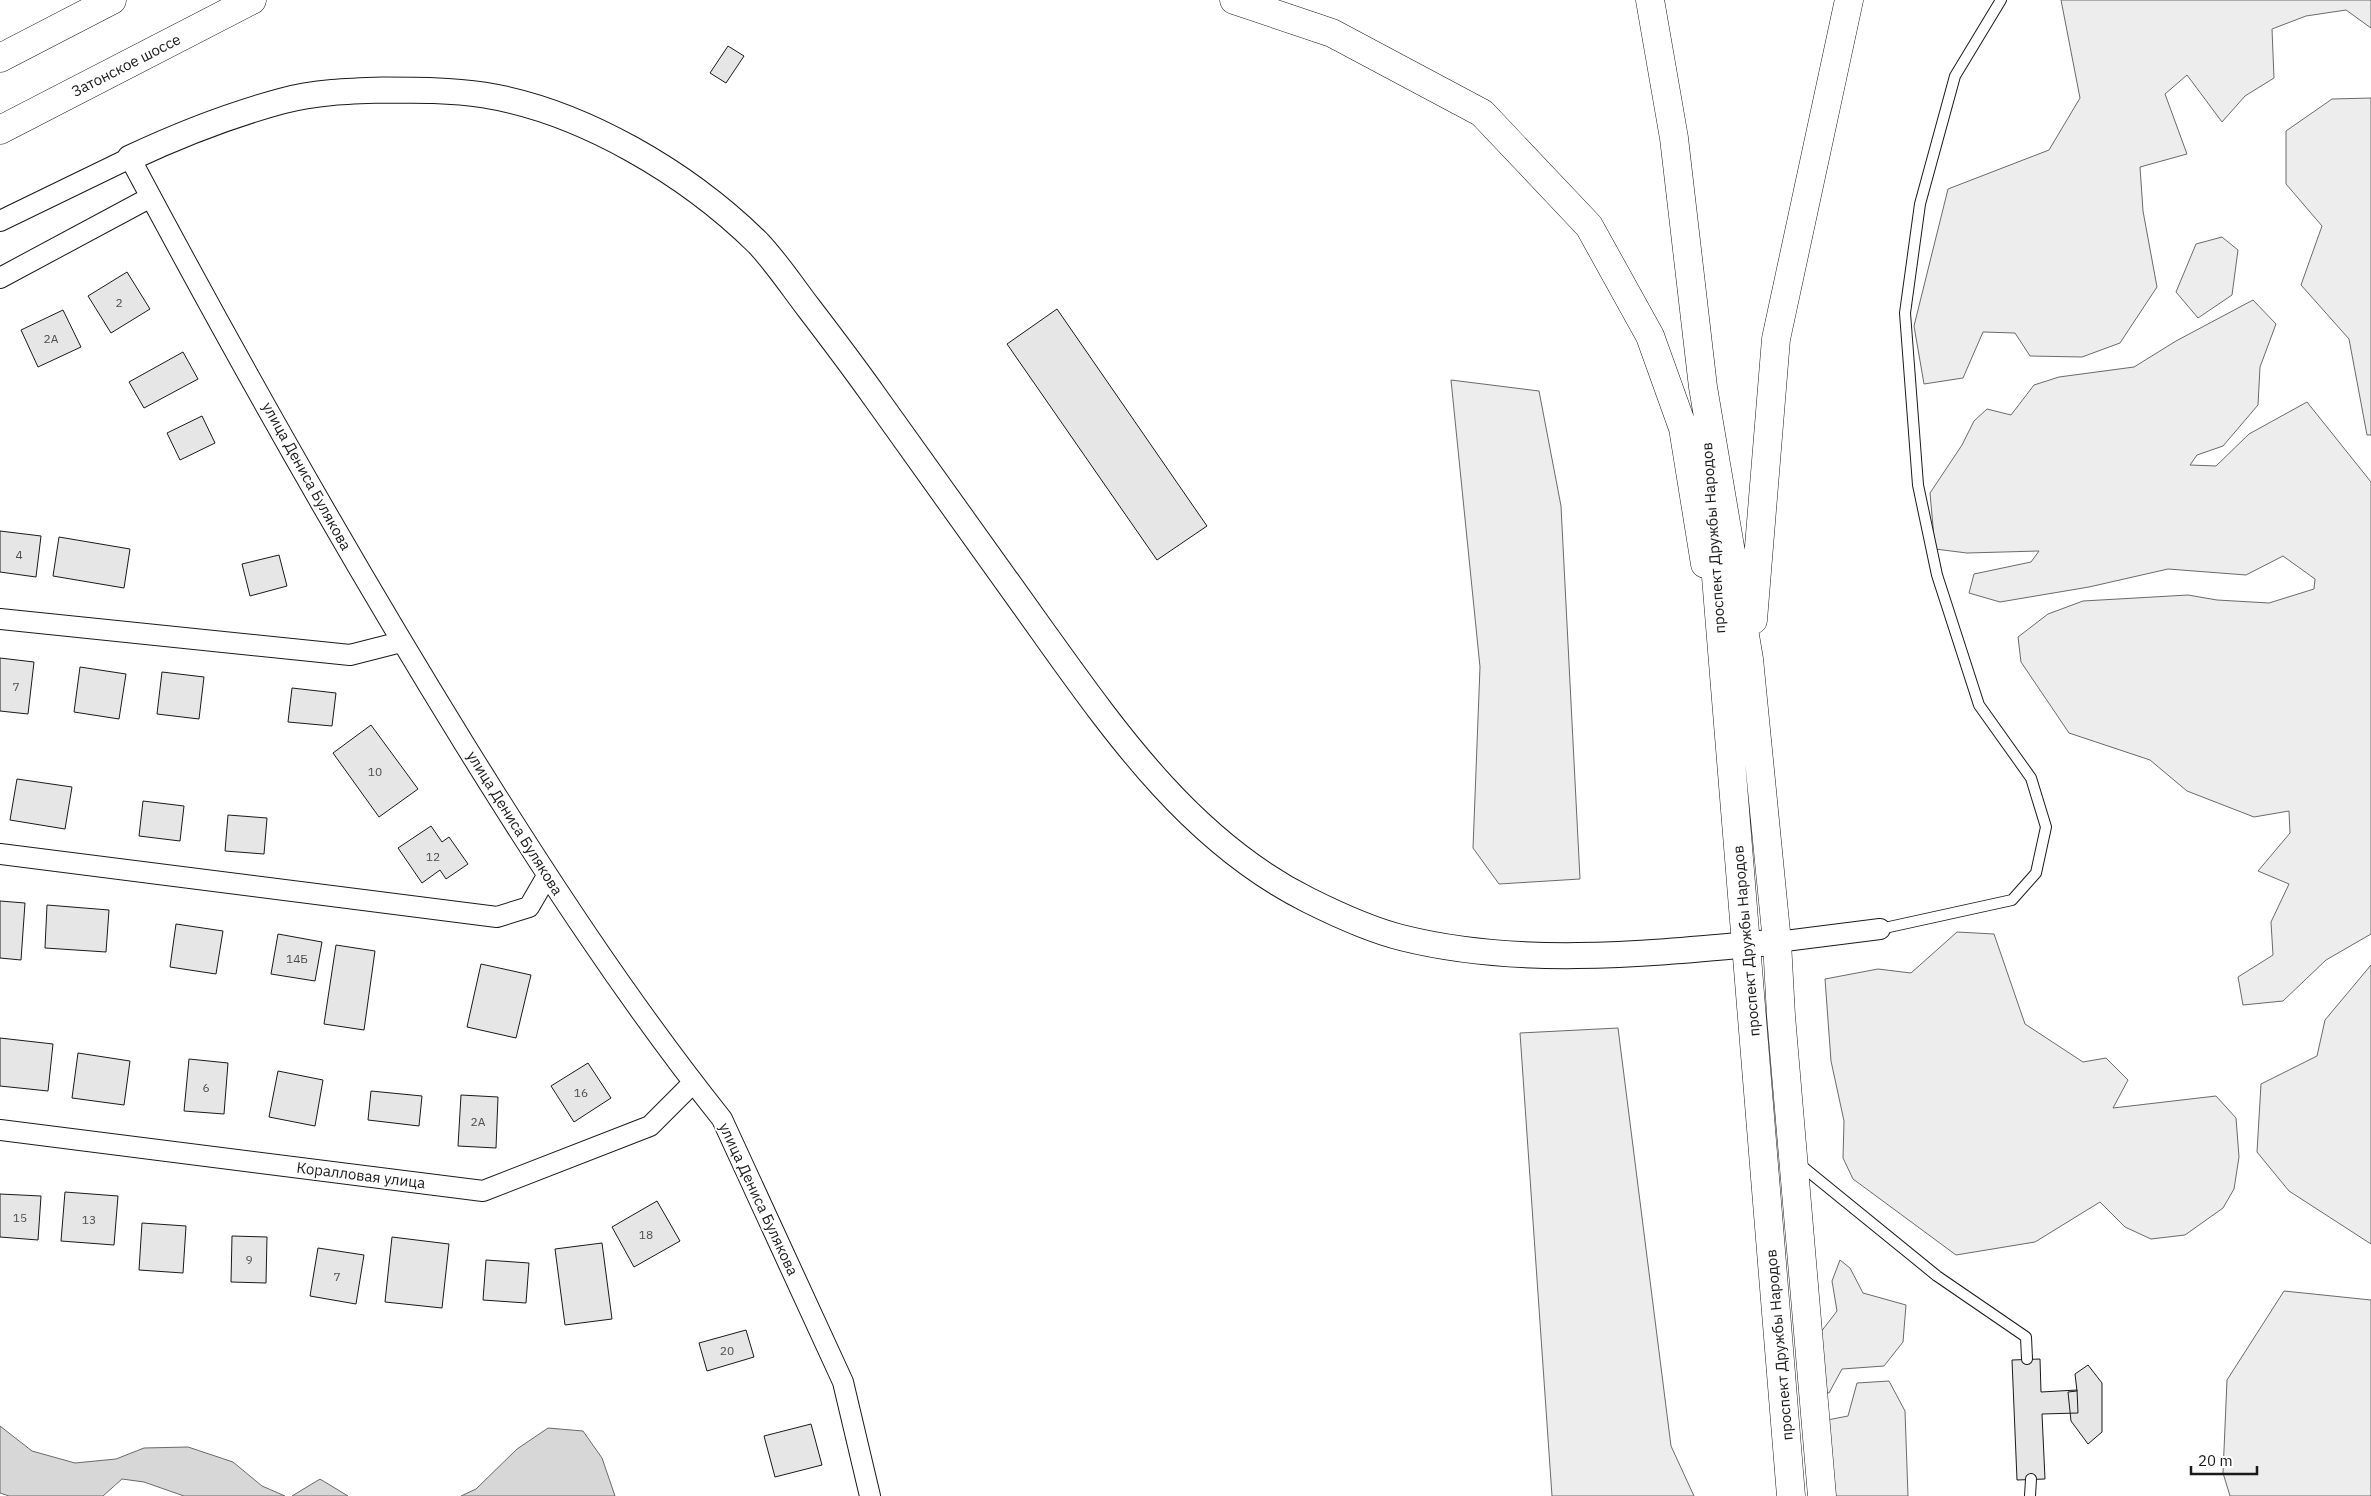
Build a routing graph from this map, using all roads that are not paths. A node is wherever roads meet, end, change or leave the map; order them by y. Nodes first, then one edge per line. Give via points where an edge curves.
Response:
1 (112, 0) edge
2 (252, 0) edge
3 (1234, 0) edge
4 (1650, 0) edge
5 (1849, 0) edge
6 (2001, 0) edge
7 (0, 58) edge
8 (0, 130) edge
9 (130, 158) junction
10 (151, 197) junction
11 (0, 221) edge
12 (0, 278) edge
13 (1703, 387) junction
14 (0, 619) edge
15 (401, 642) junction
16 (1749, 659) junction
17 (1722, 661) junction
18 (0, 854) edge
19 (547, 876) junction
20 (1880, 929) joint
21 (1777, 942) junction
22 (1746, 944) junction
23 (693, 1083) junction
24 (0, 1130) edge
25 (1795, 1160) junction
26 (2027, 1359) dead end
27 (2031, 1479) dead end
28 (870, 1496) edge
29 (1791, 1496) edge
30 (1822, 1496) edge
31 (2030, 1496) edge

1 - 7 main road
2 - 8 main road, Затонское шоссе
3 - 17 main road via 1332,33 1482,113 1590,226 1650,336 1683,428
4 - 13 main road via 1674,138
5 - 16 main road via 1776,339
6 - 20 lane via 1954,76 1920,204 1904,313 1918,485 1937,575 1979,705 2031,778 2046,827 2036,873 2012,900
9 - 10 street, улица Дениса Булякова
9 - 11 street
9 - 22 street via 230,117 286,100 341,91 445,91 486,95 578,122 674,176 759,245 855,369 1105,719 1174,800 1215,839 1305,899 1401,938 1508,953 1655,952
10 - 12 street
10 - 15 street, улица Дениса Булякова
13 - 16 main road
13 - 17 main road, проспект Дружбы Народов
14 - 15 street via 350,655
15 - 19 street, улица Дениса Булякова
16 - 21 main road, проспект Дружбы Народов
17 - 22 main road, проспект Дружбы Народов
18 - 19 street via 497,917 529,907
19 - 23 street, улица Дениса Булякова
20 - 21 street
21 - 22 street
21 - 25 main road, проспект Дружбы Народов
22 - 29 main road, проспект Дружбы Народов
23 - 24 street, Коралловая улица via 650,1126 483,1191
23 - 28 street, улица Дениса Булякова via 722,1120 843,1382
25 - 26 lane via 1937,1276 2026,1337
25 - 30 main road, проспект Дружбы Народов
27 - 31 lane

